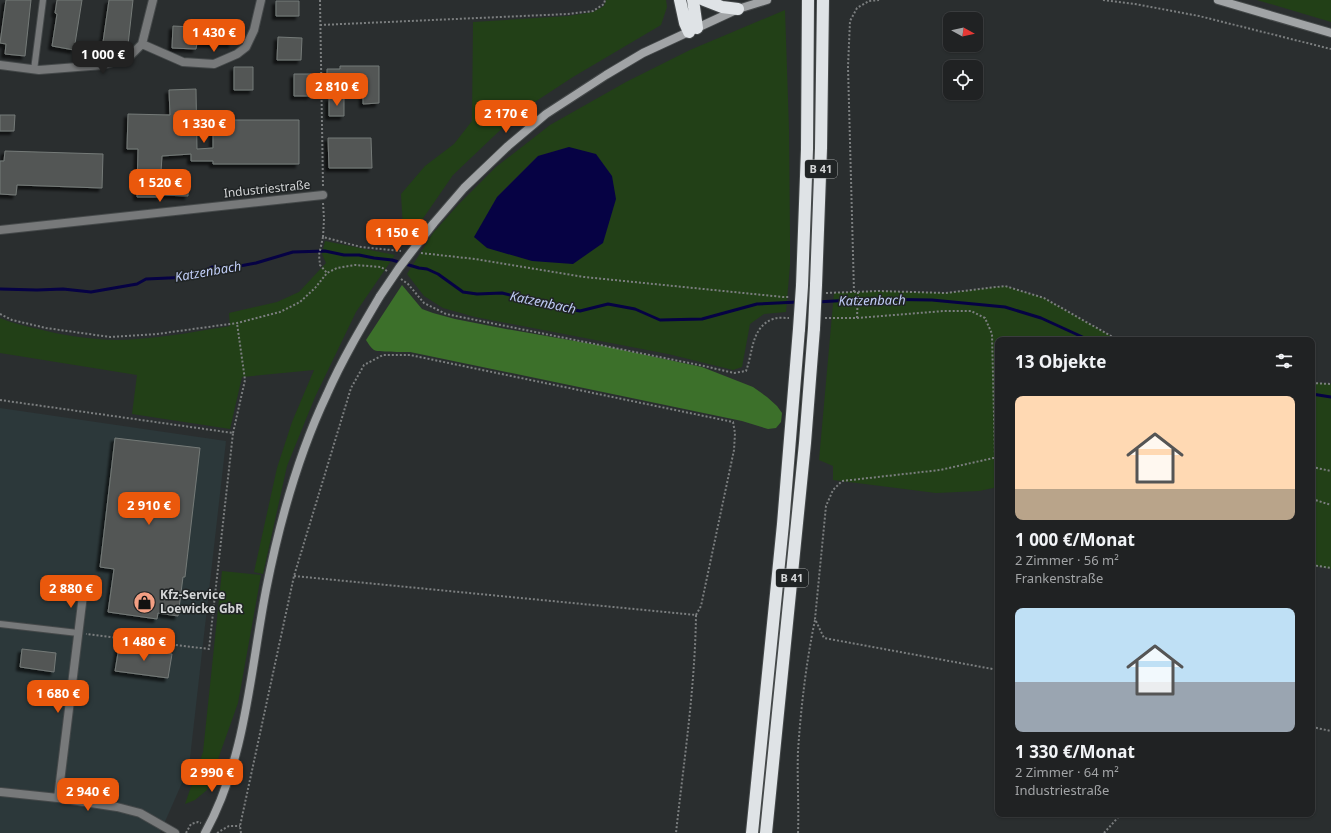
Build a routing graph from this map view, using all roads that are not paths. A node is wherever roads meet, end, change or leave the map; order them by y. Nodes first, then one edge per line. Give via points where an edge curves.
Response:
1 (43, 0) edge
2 (153, 0) edge
3 (261, 0) edge
4 (680, 0) edge
5 (693, 0) edge
6 (704, 0) edge
7 (767, 0) edge
8 (808, 0) edge
9 (823, 0) edge
10 (1218, 0) edge
11 (738, 9) junction
12 (693, 30) junction
13 (1331, 33) edge
14 (142, 44) junction
15 (0, 65) edge
16 (34, 70) junction
17 (323, 195) road end
18 (0, 230) edge
19 (84, 587) dead end
20 (0, 624) edge
21 (78, 633) junction
22 (1, 792) edge
23 (58, 798) junction
24 (752, 829) edge
25 (206, 830) edge
26 (766, 830) edge
27 (175, 833) edge

1 - 16 lane
2 - 14 street
3 - 14 street via 254,30 246,47 214,64 184,62
4 - 12 highway via 685,23
5 - 12 highway
6 - 11 highway via 722,7
7 - 11 main road
8 - 24 highway, B 41, bridge via 807,149 802,286 783,524
9 - 26 highway, B 41, bridge via 817,323
10 - 13 main road
11 - 12 main road
12 - 25 main road, bridge via 643,53 606,75 546,114 508,146 464,188 433,224 398,268 380,296 348,350 326,395 300,462 279,533 266,591 235,759 226,787
14 - 16 street via 129,57 103,65
15 - 16 street
17 - 18 street, Industriestraße
19 - 21 street
20 - 21 lane
21 - 23 street
22 - 23 street
23 - 27 street via 140,813

